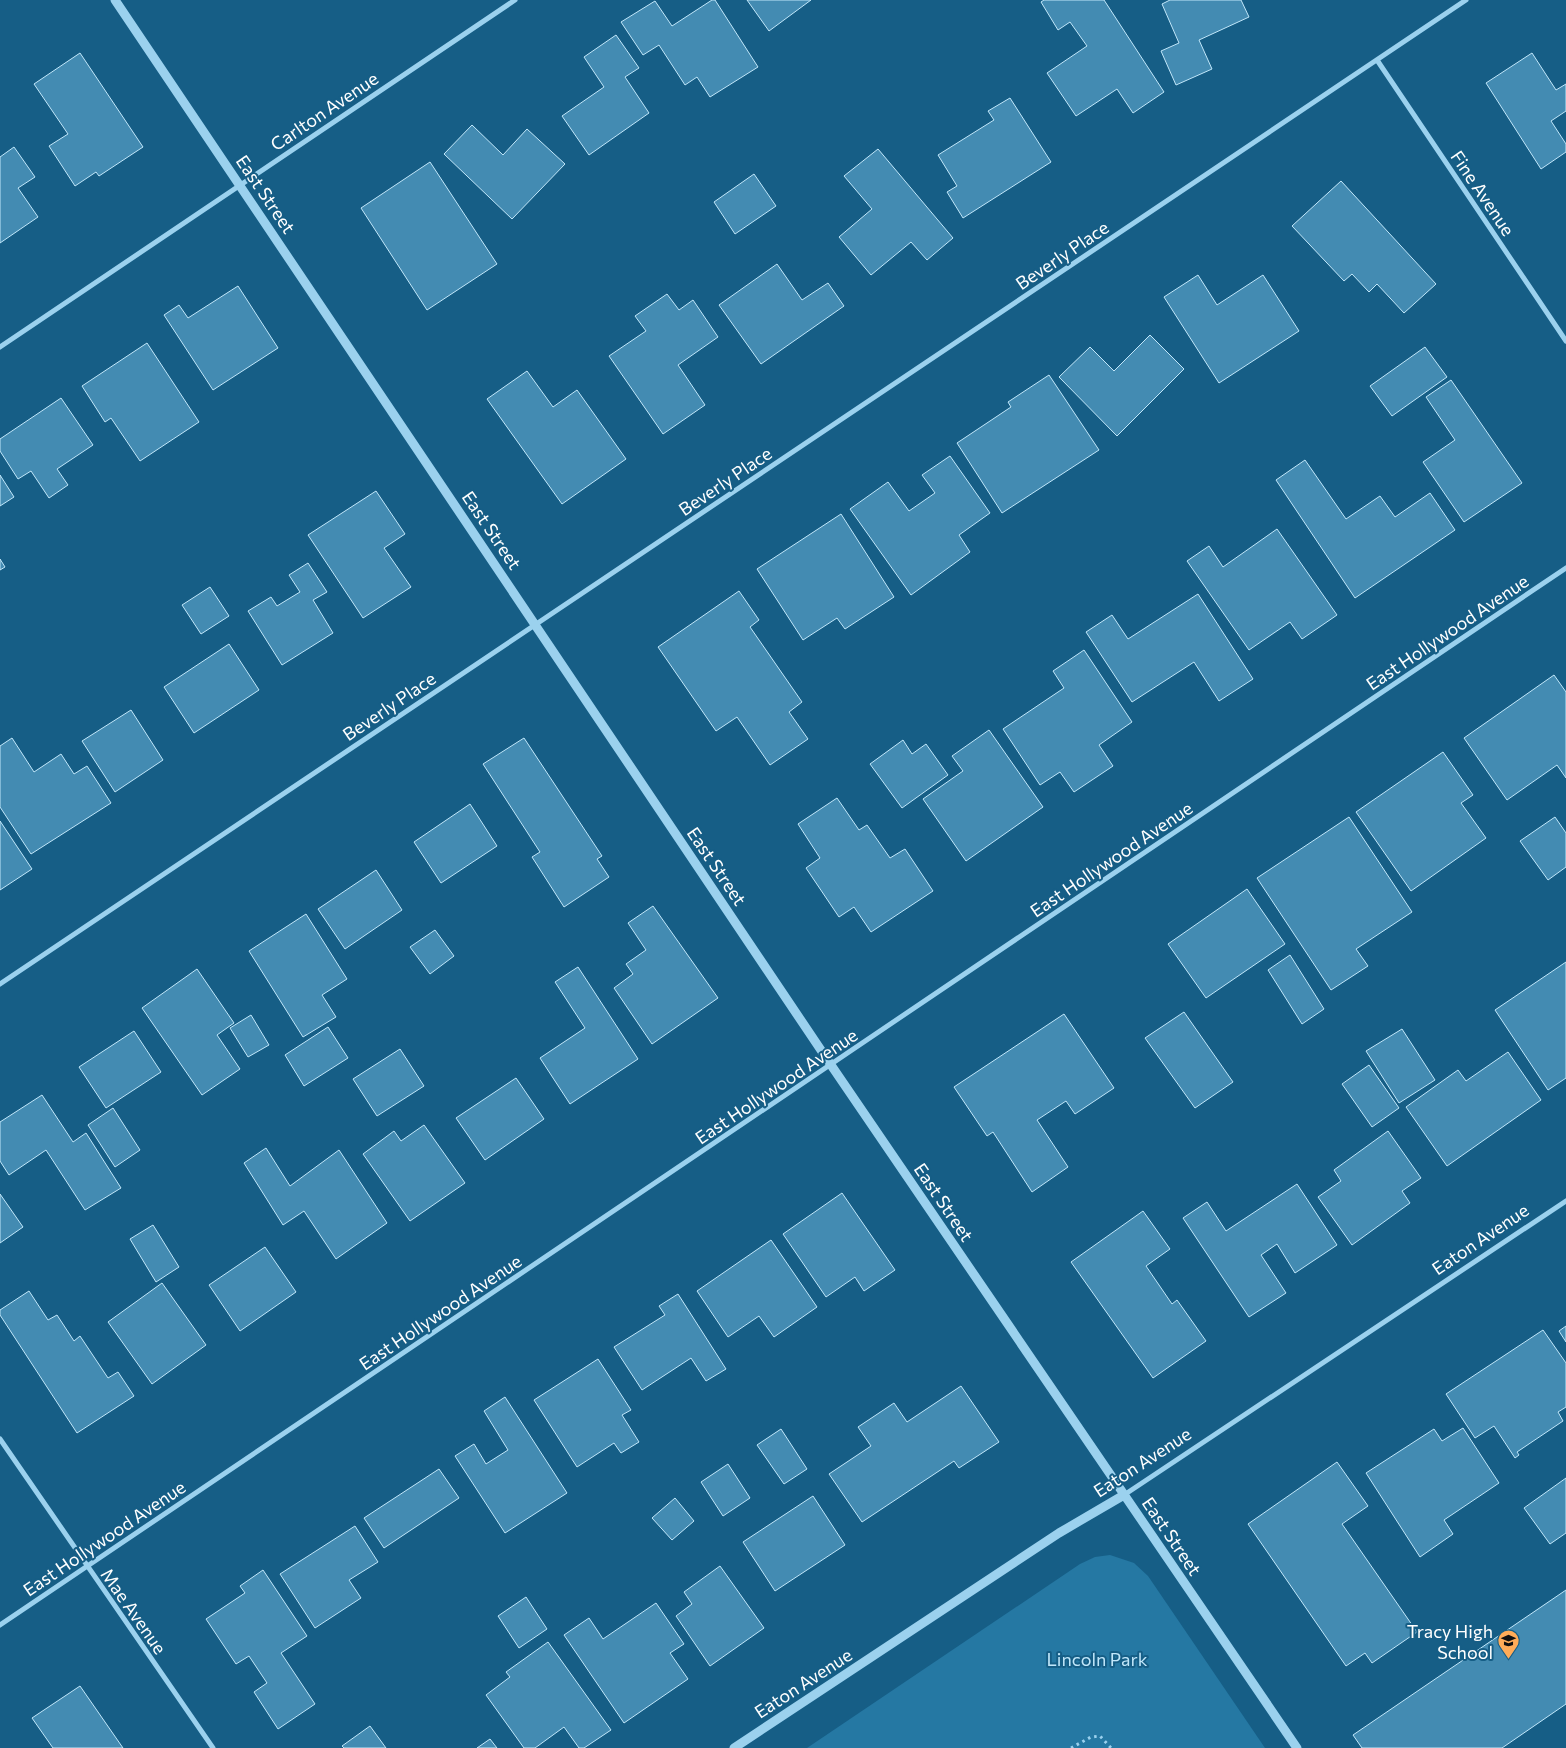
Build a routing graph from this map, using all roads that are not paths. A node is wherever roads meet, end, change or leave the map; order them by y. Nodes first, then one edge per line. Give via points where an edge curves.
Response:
1 (115, 0) edge
2 (515, 0) edge
3 (1466, 0) edge
4 (1377, 60) junction
5 (240, 185) junction
6 (1566, 341) edge
7 (0, 347) edge
8 (1566, 568) edge
9 (536, 624) junction
10 (0, 984) edge
11 (831, 1065) junction
12 (1566, 1201) edge
13 (0, 1439) edge
14 (1124, 1495) junction
15 (87, 1567) junction
16 (0, 1625) edge
17 (213, 1748) edge
18 (734, 1748) edge
19 (1297, 1748) edge

1 - 5 street, East Street
2 - 5 street, Carlton Avenue
3 - 4 street, Beverly Place
4 - 6 street, Fine Avenue
4 - 9 street, Beverly Place
5 - 7 street, Carlton Avenue
5 - 9 street, East Street
8 - 11 street, East Hollywood Avenue
9 - 10 street, Beverly Place
9 - 11 street, East Street
11 - 14 street, East Street
11 - 15 street, East Hollywood Avenue
12 - 14 street, Eaton Avenue
13 - 15 street, Mae Avenue
14 - 18 street, Eaton Avenue via 1059,1533
14 - 19 street, East Street
15 - 16 street, East Hollywood Avenue
15 - 17 street, Mae Avenue

